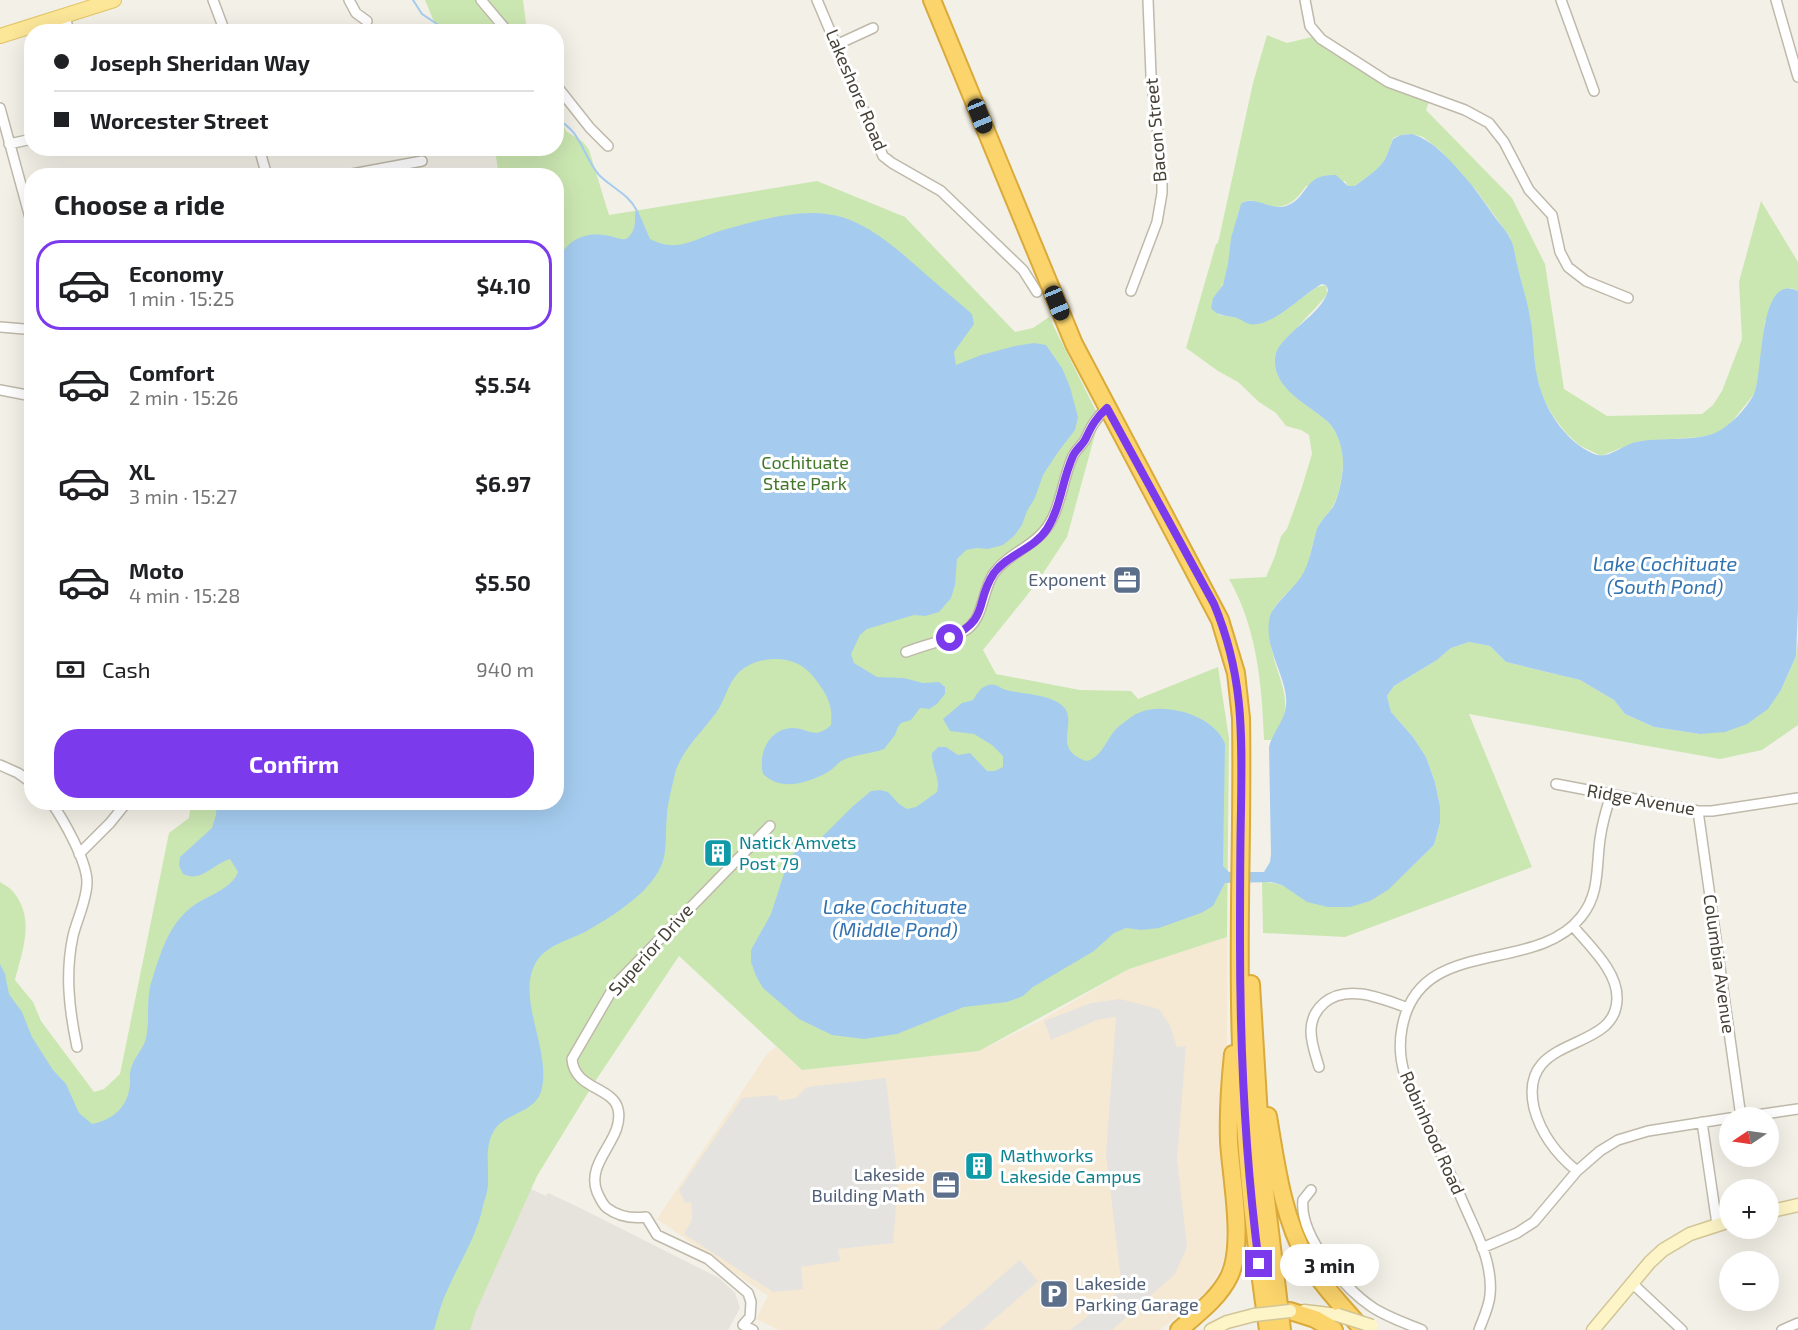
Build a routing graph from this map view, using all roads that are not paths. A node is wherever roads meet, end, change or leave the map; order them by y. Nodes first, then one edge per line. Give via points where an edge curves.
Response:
1 (114, 0) edge
2 (213, 0) edge
3 (349, 0) edge
4 (481, 0) edge
5 (817, 0) edge
6 (932, 0) edge
7 (944, 0) edge
8 (1148, 0) edge
9 (1305, 0) edge
10 (1561, 0) edge
11 (1776, 0) edge
12 (64, 16) junction
13 (367, 21) dead end
14 (38, 24) edge
15 (66, 24) edge
16 (222, 24) edge
17 (501, 24) edge
18 (24, 28) edge
19 (873, 28) dead end
20 (0, 36) edge
21 (836, 45) junction
22 (1798, 77) edge
23 (1594, 91) dead end
24 (564, 95) edge
25 (0, 108) edge
26 (1, 119) edge
27 (24, 141) edge
28 (9, 144) junction
29 (608, 146) dead end
30 (422, 161) dead end
31 (384, 168) edge
32 (24, 197) edge
33 (1131, 291) dead end
34 (1037, 292) dead end
35 (1628, 298) dead end
36 (0, 327) edge
37 (24, 329) dead end
38 (0, 390) edge
39 (24, 394) edge
40 (1107, 408) junction
41 (906, 652) dead end
42 (0, 765) edge
43 (24, 777) edge
44 (1556, 784) dead end
45 (1611, 795) junction
46 (1798, 798) edge
47 (56, 810) edge
48 (120, 810) edge
49 (1698, 811) junction
50 (770, 826) dead end
51 (96, 838) junction
52 (73, 841) junction
53 (79, 854) junction
54 (1245, 865) junction
55 (1245, 886) junction
56 (1573, 926) junction
57 (1240, 979) junction
58 (1408, 1008) junction
59 (1253, 1031) junction
60 (77, 1047) dead end
61 (1319, 1067) dead end
62 (1740, 1107) edge
63 (1798, 1109) edge
64 (1779, 1112) edge
65 (1719, 1120) edge
66 (1702, 1122) junction
67 (1577, 1171) junction
68 (1311, 1190) dead end
69 (1719, 1203) edge
70 (1798, 1205) edge
71 (1779, 1209) edge
72 (1719, 1223) edge
73 (1482, 1248) junction
74 (1633, 1284) junction
75 (1290, 1311) joint
76 (1336, 1322) edge
77 (1798, 1323) edge
78 (1373, 1329) edge
79 (753, 1330) edge
80 (1179, 1330) edge
81 (1211, 1330) edge
82 (1268, 1330) edge
83 (1282, 1330) edge
84 (1422, 1330) edge
85 (1479, 1330) edge
86 (1593, 1330) edge
87 (1682, 1330) edge
88 (1782, 1330) edge

1 - 12 main road
2 - 16 street
3 - 13 street via 356,13
4 - 17 street
5 - 21 street, Lakeshore Road
6 - 40 highway via 1062,317
7 - 54 highway via 1089,352 1234,625 1246,668 1251,709
8 - 33 street, Bacon Street via 1162,193 1157,222
9 - 35 street via 1310,26 1321,39 1388,82 1465,110 1489,123 1500,135 1529,190 1552,215 1560,252 1568,267 1586,281
10 - 23 street
11 - 22 street
12 - 14 main road
12 - 15 street
18 - 20 main road
19 - 21 street
21 - 34 street, Lakeshore Road via 883,156 941,191 1023,270
24 - 29 street
25 - 26 street
26 - 28 street
27 - 28 street
28 - 32 street
30 - 31 street
36 - 37 street
38 - 39 street
40 - 41 street via 1095,419 1073,456 1047,529 994,573 971,625 950,638
40 - 54 highway via 1214,604 1228,644 1241,718
42 - 43 street
44 - 45 street, Ridge Avenue
45 - 49 street, Ridge Avenue
45 - 56 street, Robinhood Road via 1601,832 1595,891
46 - 49 street, Ridge Avenue
47 - 52 street
48 - 51 street
49 - 62 street, Columbia Avenue
50 - 79 street, Superior Drive via 624,975 572,1059 580,1078 618,1107 616,1128 594,1176 603,1205 615,1214 646,1217 657,1235 708,1259 724,1272 748,1293 750,1317 743,1325
51 - 52 street
51 - 53 street
52 - 53 street
53 - 60 street via 87,881 70,952 68,979
54 - 55 highway
55 - 57 highway
55 - 59 highway
56 - 58 street, Robinhood Road via 1537,946 1444,970 1426,983
56 - 67 street via 1614,979 1617,999 1613,1016 1602,1028 1544,1060 1535,1074 1535,1110 1547,1140
57 - 80 highway via 1229,1112 1235,1259 1220,1292
57 - 82 highway via 1248,1158
58 - 61 street via 1358,994 1341,994 1326,1001 1311,1028
58 - 73 street, Robinhood Road via 1399,1048 1404,1078
59 - 78 highway via 1277,1165 1296,1239 1319,1279
59 - 83 highway via 1266,1200
63 - 64 street
65 - 66 street
66 - 67 street via 1627,1136 1600,1151
66 - 69 street
67 - 73 street via 1534,1222
68 - 84 street via 1303,1200 1305,1219 1334,1270 1371,1306
70 - 71 street
72 - 74 street via 1668,1247
73 - 85 street, Robinhood Road via 1489,1269 1490,1294
74 - 86 street
74 - 87 street
75 - 76 highway
75 - 81 street, bridge via 1254,1315
76 - 78 street, bridge
77 - 88 street

